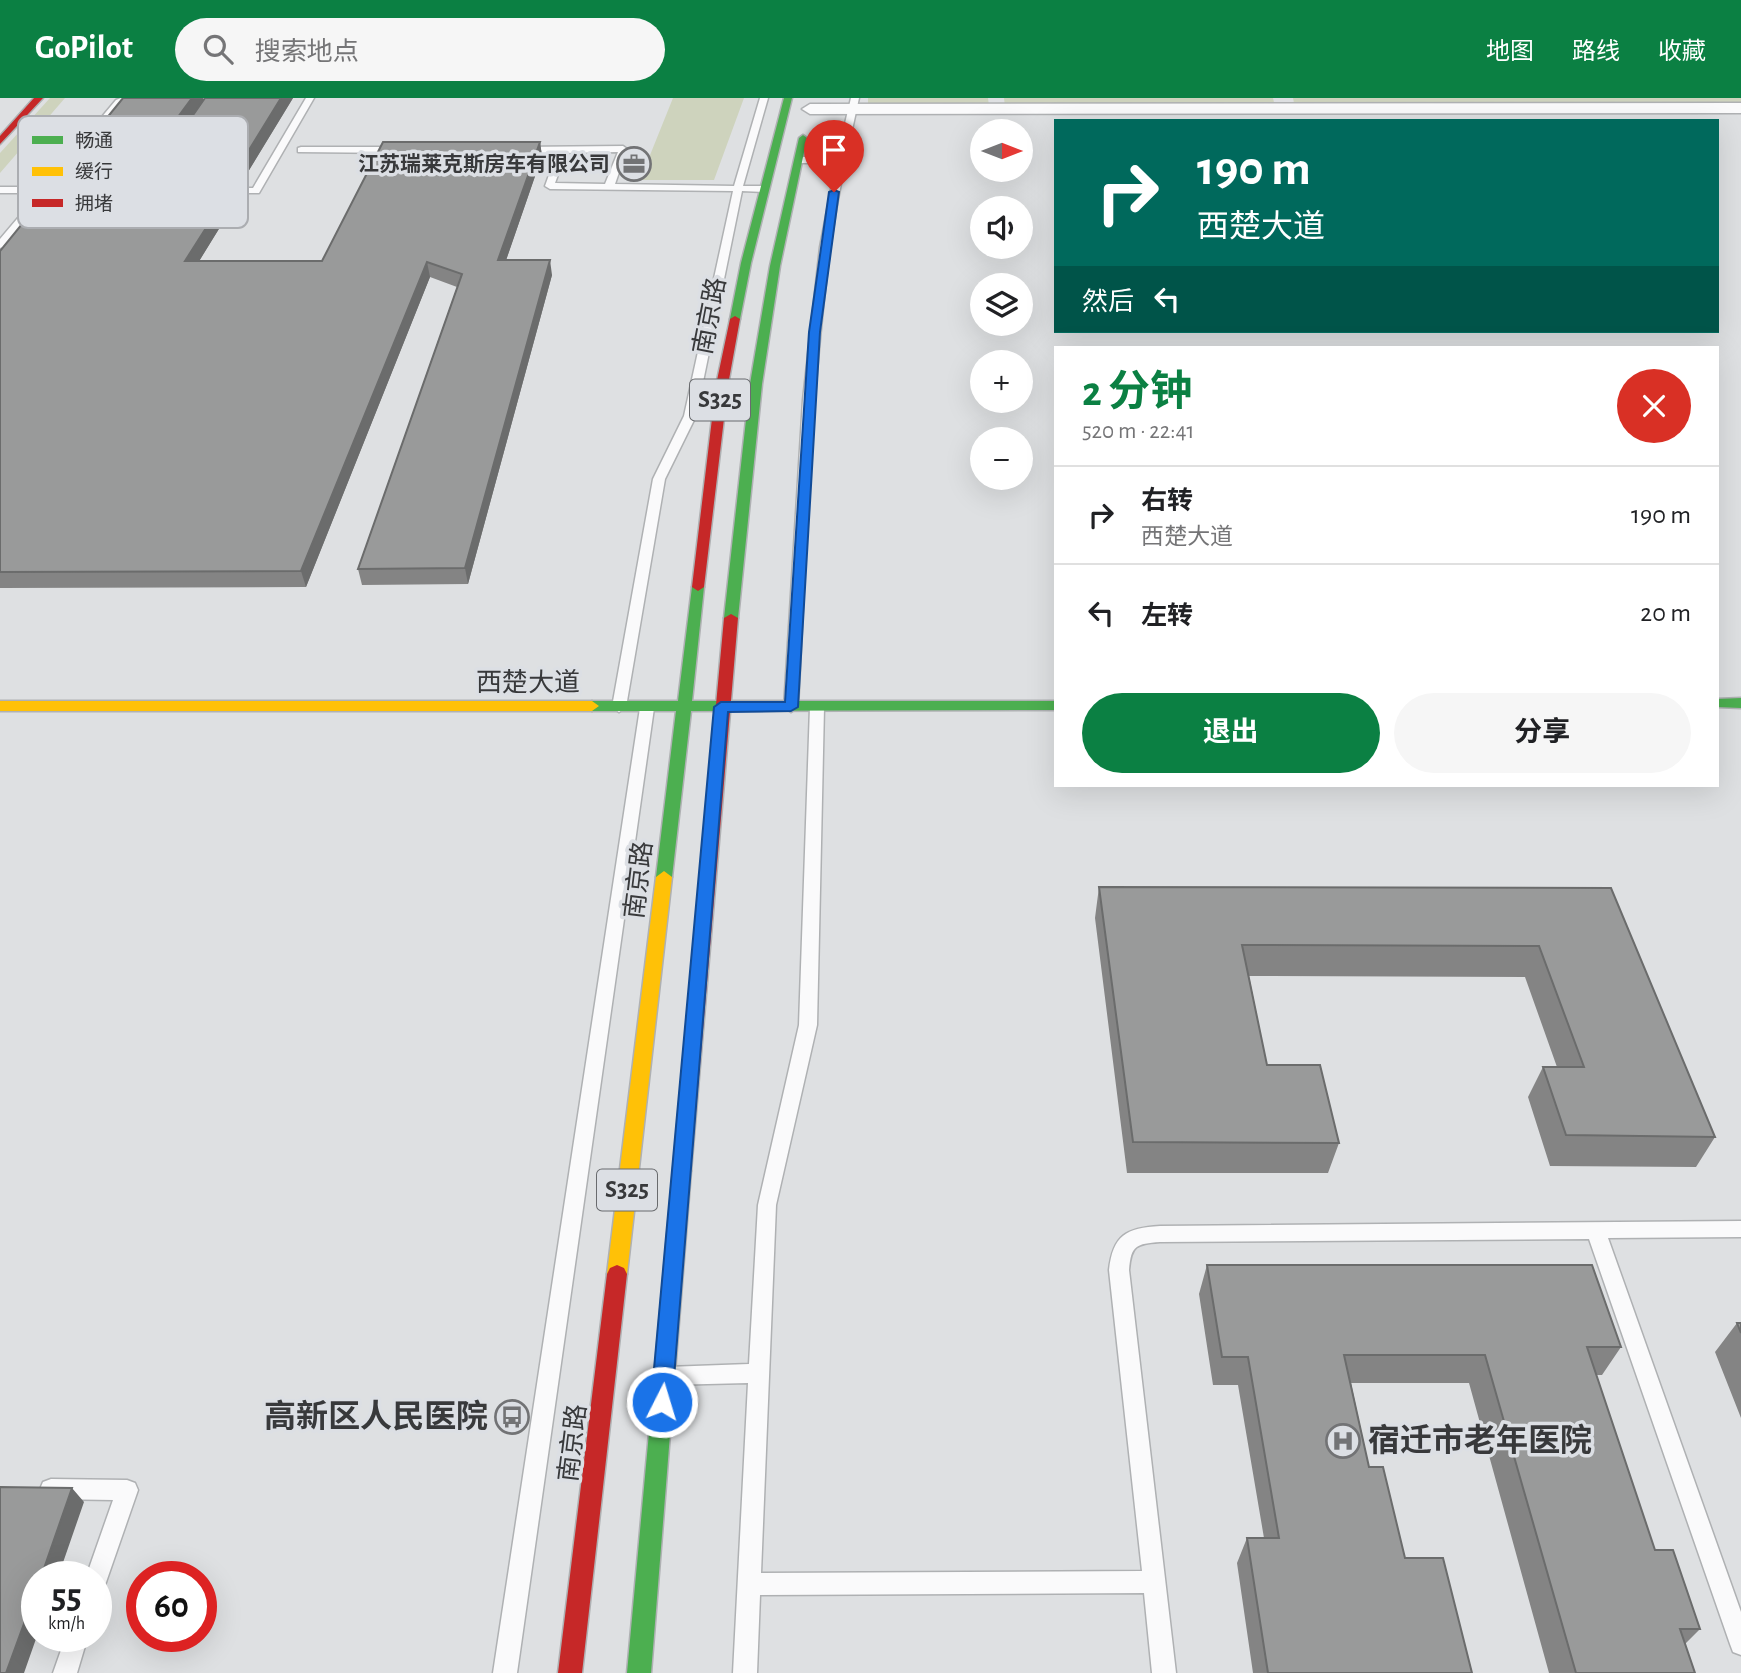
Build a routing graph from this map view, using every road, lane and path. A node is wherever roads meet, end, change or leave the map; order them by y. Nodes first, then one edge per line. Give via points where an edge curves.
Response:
1 (39, 98) edge
2 (128, 98) edge
3 (310, 98) edge
4 (764, 98) edge
5 (788, 98) edge
6 (811, 103) edge
7 (853, 103) edge
8 (998, 103) edge
9 (1287, 103) edge
10 (1741, 108) edge
11 (23, 116) edge
12 (107, 116) edge
13 (18, 121) edge
14 (0, 141) edge
15 (300, 150) dead end
16 (411, 150) edge
17 (507, 150) edge
18 (562, 150) junction
19 (799, 160) junction
20 (841, 160) junction
21 (609, 187) junction
22 (738, 188) junction
23 (764, 188) junction
24 (0, 190) edge
25 (18, 190) edge
26 (248, 191) edge
27 (18, 223) edge
28 (0, 245) edge
29 (1719, 703) edge
30 (1741, 703) edge
31 (0, 706) edge
32 (1054, 706) edge
33 (721, 707) junction
34 (791, 707) junction
35 (817, 707) junction
36 (619, 708) junction
37 (647, 708) junction
38 (683, 708) junction
39 (1741, 1229) edge
40 (1596, 1230) junction
41 (759, 1373) junction
42 (664, 1376) junction
43 (25, 1489) edge
44 (103, 1561) edge
45 (1153, 1582) junction
46 (749, 1584) junction
47 (1741, 1644) edge
48 (72, 1652) edge
49 (65, 1673) edge
50 (505, 1673) edge
51 (570, 1673) edge
52 (639, 1673) edge
53 (745, 1673) edge
54 (1164, 1673) edge

1 - 11 main road
2 - 12 lane
3 - 26 lane via 256,191
4 - 22 lane
5 - 23 main road, 南京路 / S325
6 - 7 street
6 - 19 main road, 南京路 / S325
7 - 8 street
7 - 20 lane
8 - 9 street
9 - 10 street
13 - 14 main road
15 - 16 lane
17 - 18 lane
18 - 21 lane via 550,186
18 - 21 lane via 623,149
19 - 20 lane
19 - 33 main road, 南京路 / S325 via 756,384
20 - 34 lane via 814,332
21 - 22 lane
22 - 23 lane
22 - 36 lane via 690,415 659,480
23 - 38 main road, 南京路 / S325 via 722,385
24 - 25 lane
27 - 28 lane
29 - 30 main road
31 - 36 main road, 西楚大道
32 - 35 main road, 西楚大道
33 - 34 main road, 西楚大道
33 - 38 main road, 西楚大道
33 - 42 main road, 南京路 / S325
34 - 35 main road, 西楚大道
35 - 41 lane via 808,1026 767,1205
36 - 37 main road, 西楚大道
37 - 38 main road, 西楚大道
37 - 50 lane
38 - 51 main road, 南京路 / S325
39 - 40 lane
40 - 45 lane via 1160,1234 1127,1241 1120,1250 1119,1270
40 - 47 lane
41 - 42 lane
41 - 46 lane
42 - 52 main road, 南京路 / S325
43 - 44 lane via 127,1490
45 - 46 lane
45 - 54 lane
46 - 53 lane
48 - 49 lane

